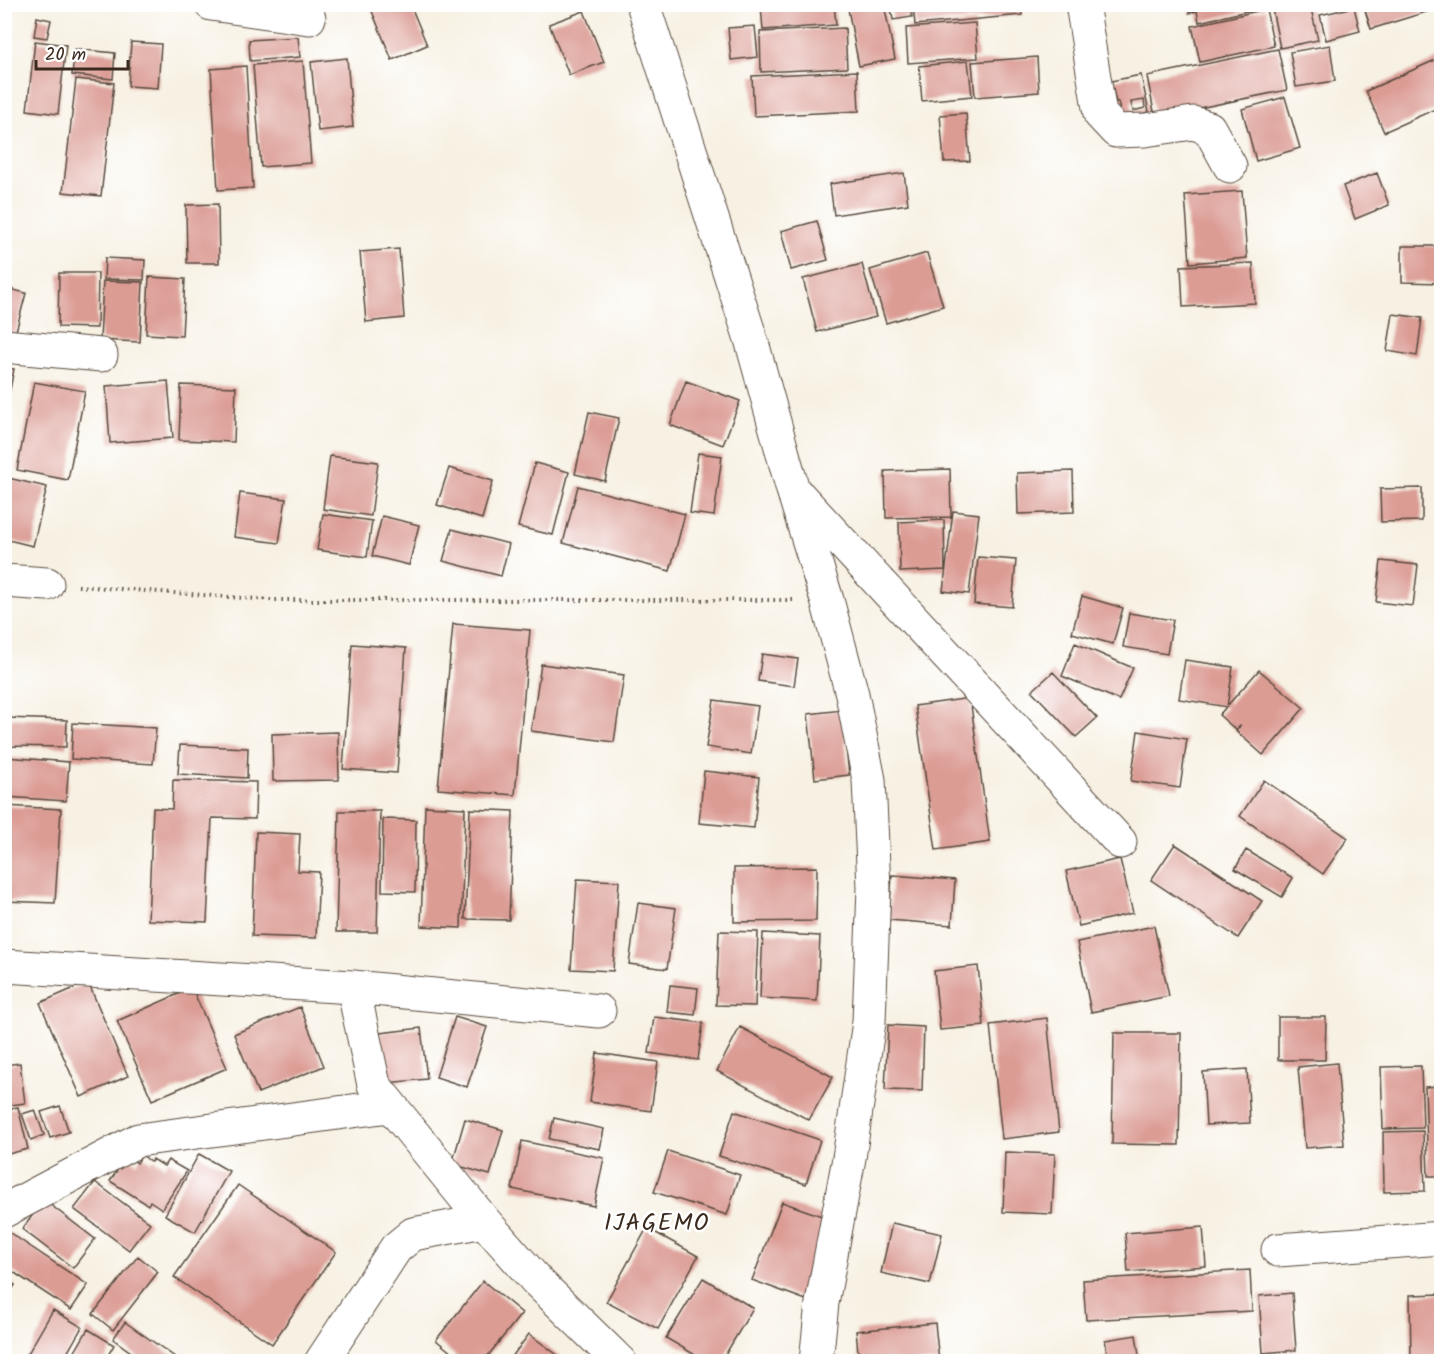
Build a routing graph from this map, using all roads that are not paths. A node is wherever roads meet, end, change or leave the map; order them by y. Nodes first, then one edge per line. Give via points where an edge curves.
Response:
1 (211, 4) edge
2 (644, 4) edge
3 (1082, 4) edge
4 (309, 18) dead end
5 (1230, 166) dead end
6 (4, 346) edge
7 (101, 355) dead end
8 (793, 490) junction
9 (4, 581) edge
10 (47, 584) road end
11 (1120, 842) dead end
12 (4, 966) edge
13 (353, 987) junction
14 (598, 1011) dead end
15 (389, 1106) junction
16 (4, 1211) edge
17 (484, 1221) junction
18 (1442, 1238) edge
19 (1278, 1250) dead end
20 (321, 1362) edge
21 (620, 1362) edge
22 (816, 1362) edge

1 - 4 street
2 - 8 street via 751,339
3 - 5 street via 1101,114 1116,131 1193,123 1209,128
6 - 7 street
8 - 11 street
8 - 22 street via 852,694 869,780 874,887 869,1022 822,1303
9 - 10 street
12 - 13 street
13 - 14 street
13 - 15 street via 374,1085
15 - 16 street via 138,1140
15 - 17 street
17 - 20 street via 413,1234 396,1248
17 - 21 street via 536,1280
18 - 19 street

